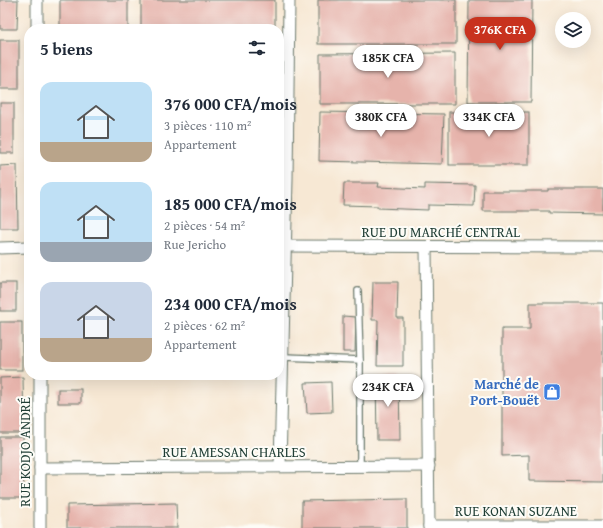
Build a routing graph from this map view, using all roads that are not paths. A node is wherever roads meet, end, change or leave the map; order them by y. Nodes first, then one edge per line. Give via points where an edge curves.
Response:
1 (36, 0) edge
2 (289, 0) edge
3 (37, 24) edge
4 (284, 205) edge
5 (284, 246) edge
6 (24, 247) edge
7 (426, 247) junction
8 (603, 247) edge
9 (0, 248) edge
10 (358, 291) dead end
11 (284, 357) edge
12 (360, 360) junction
13 (40, 380) edge
14 (283, 380) edge
15 (280, 466) junction
16 (360, 466) junction
17 (428, 466) junction
18 (40, 468) junction
19 (603, 526) edge
20 (429, 527) edge
21 (40, 528) edge

1 - 3 street
2 - 4 street
5 - 7 street, RUE DU MARCHÉ CENTRAL
6 - 9 street
7 - 8 street, RUE DU MARCHÉ CENTRAL
7 - 17 street
10 - 12 lane
11 - 12 lane
12 - 16 lane
13 - 18 street, RUE KODJO ANDRÉ
14 - 15 street
15 - 16 street, RUE AMESSAN CHARLES
15 - 18 street, RUE AMESSAN CHARLES
16 - 17 street, RUE AMESSAN CHARLES
17 - 20 street
18 - 21 street, RUE KODJO ANDRÉ
19 - 20 street, RUE KONAN SUZANE

